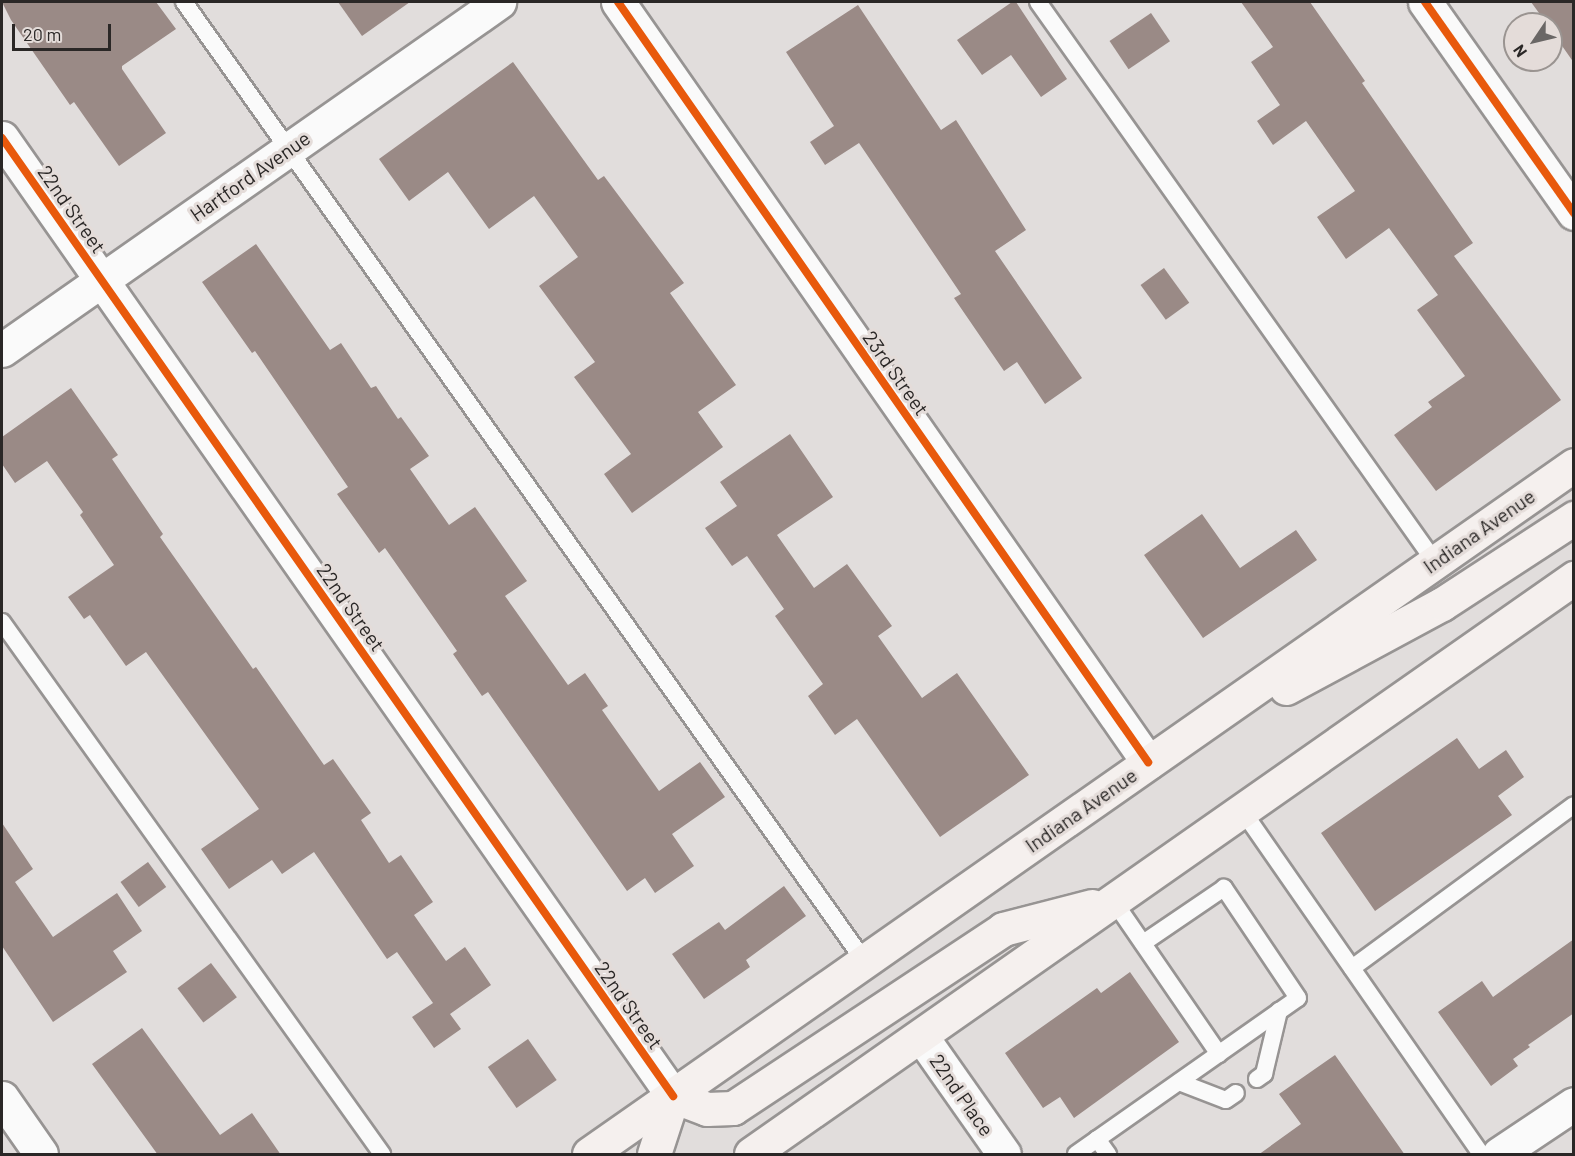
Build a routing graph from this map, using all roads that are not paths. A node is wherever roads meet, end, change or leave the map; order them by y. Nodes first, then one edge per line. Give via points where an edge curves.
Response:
1 (184, 2) edge
2 (499, 2) edge
3 (618, 2) edge
4 (1038, 2) edge
5 (1425, 2) edge
6 (2, 138) edge
7 (288, 149) junction
8 (1574, 213) edge
9 (102, 280) junction
10 (2, 350) edge
11 (1574, 465) edge
12 (1574, 518) edge
13 (1435, 562) junction
14 (1574, 578) edge
15 (2, 622) edge
16 (1148, 762) junction
17 (1574, 805) edge
18 (1242, 810) junction
19 (1113, 900) junction
20 (1143, 943) junction
21 (865, 962) junction
22 (1352, 968) junction
23 (1279, 1011) junction
24 (921, 1036) junction
25 (1219, 1054) junction
26 (1257, 1079) dead end
27 (1179, 1082) junction
28 (1236, 1094) dead end
29 (673, 1096) junction
30 (2, 1098) edge
31 (1574, 1104) edge
32 (1097, 1139) junction
33 (41, 1155) edge
34 (382, 1155) edge
35 (589, 1155) edge
36 (654, 1155) edge
37 (751, 1155) edge
38 (1004, 1155) edge
39 (1076, 1155) edge
40 (1107, 1155) edge
41 (1481, 1155) edge
42 (1499, 1155) edge

1 - 7 lane
2 - 7 street, Hartford Avenue
3 - 16 street, 23rd Street
4 - 13 lane
5 - 8 street
6 - 9 street, 22nd Street
7 - 9 street, Hartford Avenue
7 - 21 lane
9 - 10 street, Hartford Avenue
9 - 29 street, 22nd Street
11 - 13 main road, Indiana Avenue
12 - 16 main road via 1442,604
13 - 16 main road, Indiana Avenue
14 - 18 main road
15 - 34 lane
16 - 21 main road, Indiana Avenue
17 - 22 lane
18 - 19 main road
18 - 22 lane
19 - 20 lane
19 - 24 main road
19 - 29 main road via 1002,929 733,1108 707,1109
20 - 23 lane via 1224,888 1298,998
20 - 25 lane
21 - 29 main road, Indiana Avenue
22 - 41 lane
23 - 25 lane
23 - 26 lane via 1264,1074
24 - 37 main road
24 - 38 street, 22nd Place
25 - 27 lane
27 - 28 lane via 1226,1100
27 - 32 lane
29 - 35 main road, Indiana Avenue
29 - 36 main road
30 - 33 street
31 - 42 street
32 - 39 lane
32 - 40 lane

